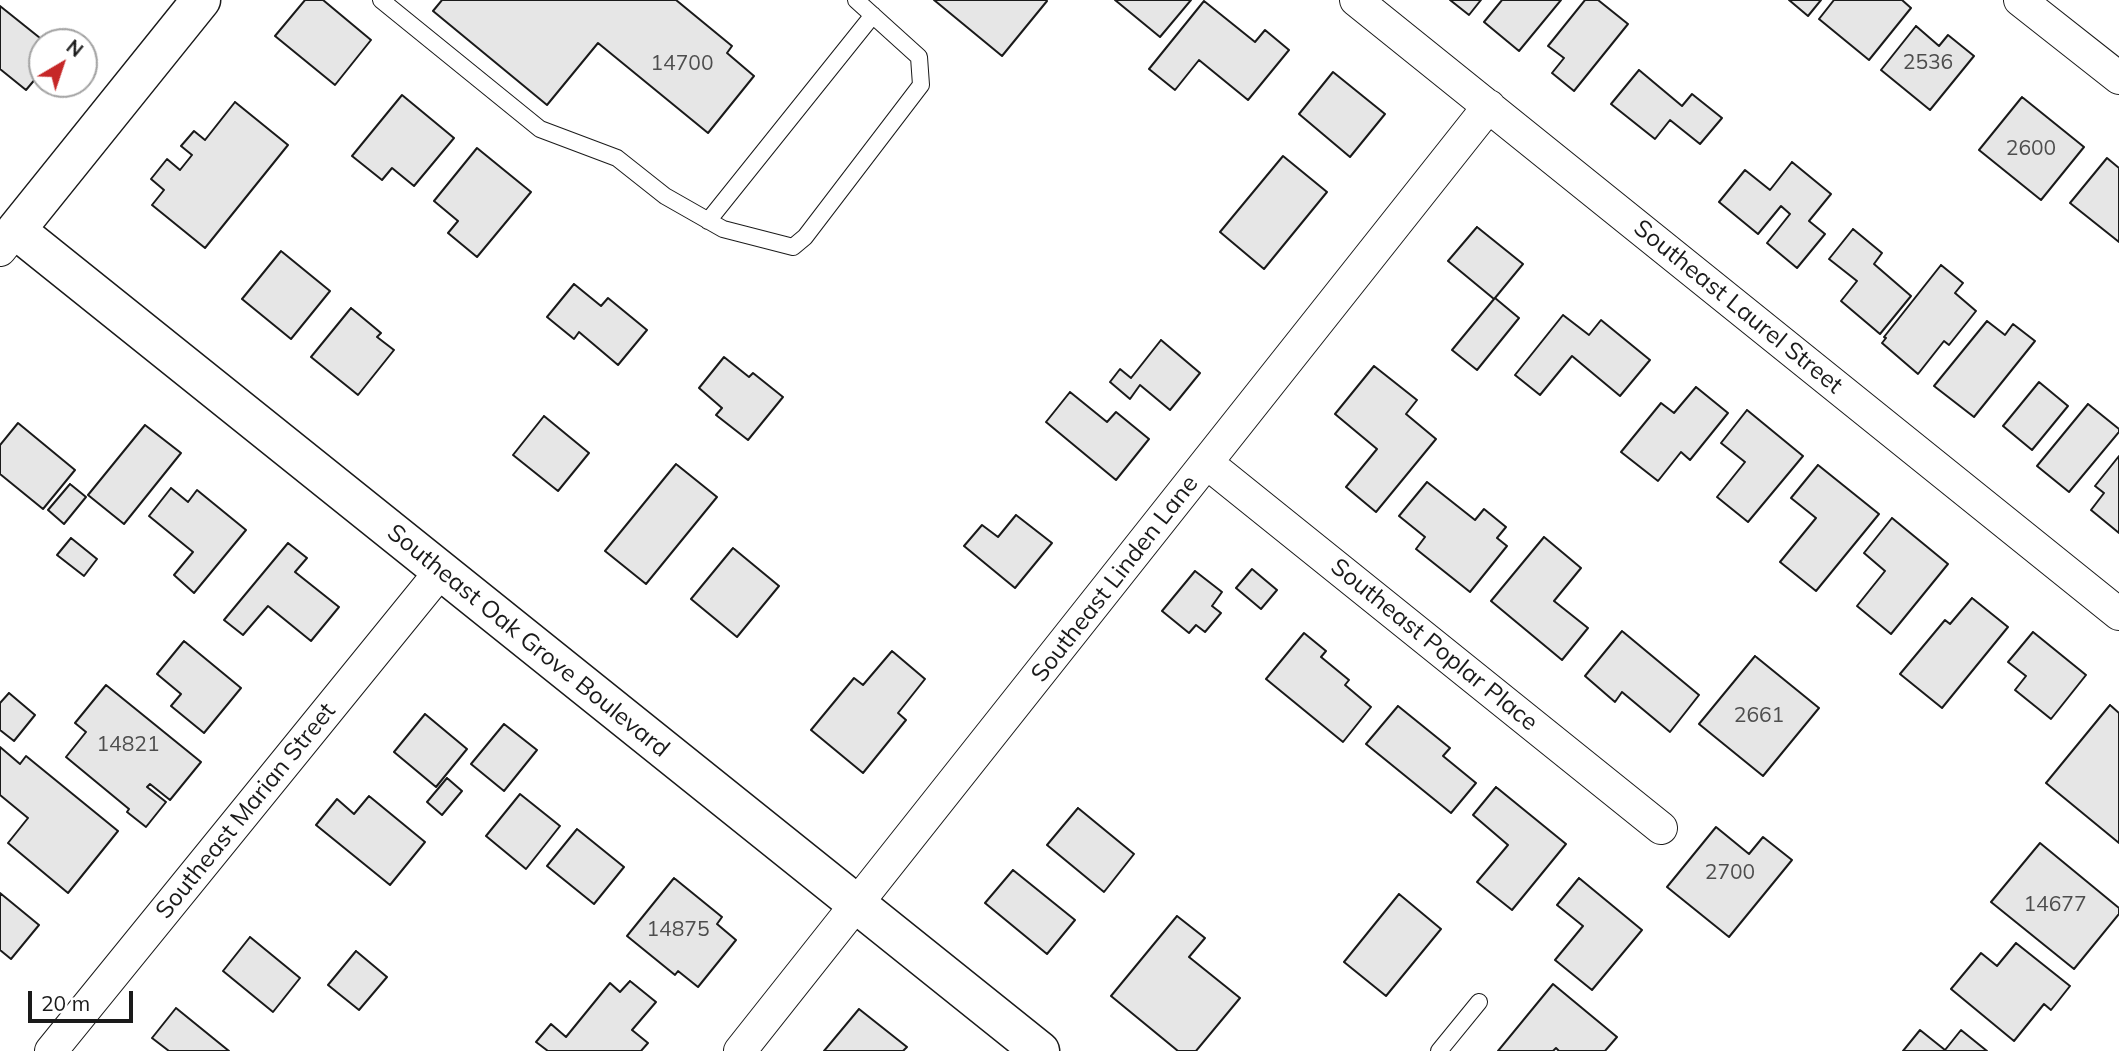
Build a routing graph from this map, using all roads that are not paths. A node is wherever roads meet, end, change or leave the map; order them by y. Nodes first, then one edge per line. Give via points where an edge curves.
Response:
1 (201, 0) edge
2 (381, 0) edge
3 (856, 0) edge
4 (1356, 0) edge
5 (2020, 0) edge
6 (873, 15) junction
7 (2119, 78) edge
8 (1489, 106) junction
9 (708, 221) junction
10 (8, 240) edge
11 (1207, 463) junction
12 (441, 571) junction
13 (2119, 614) edge
14 (1661, 828) dead end
15 (859, 904) junction
16 (1479, 1002) dead end
17 (51, 1051) edge
18 (740, 1051) edge
19 (1040, 1051) edge
20 (1439, 1051) edge

1 - 10 street
2 - 9 lane via 540,129 617,158
3 - 6 lane
4 - 8 street, Southeast Laurel Street
5 - 7 street
6 - 9 lane
6 - 9 lane via 919,57 921,86 805,237 793,247
8 - 11 street, Southeast Linden Lane
8 - 13 street, Southeast Laurel Street
10 - 12 street, Southeast Oak Grove Boulevard
11 - 14 street, Southeast Poplar Place
11 - 15 street, Southeast Linden Lane
12 - 15 street, Southeast Oak Grove Boulevard
12 - 17 street, Southeast Marian Street
15 - 18 street, Southeast Linden Lane
15 - 19 street, Southeast Oak Grove Boulevard
16 - 20 lane

